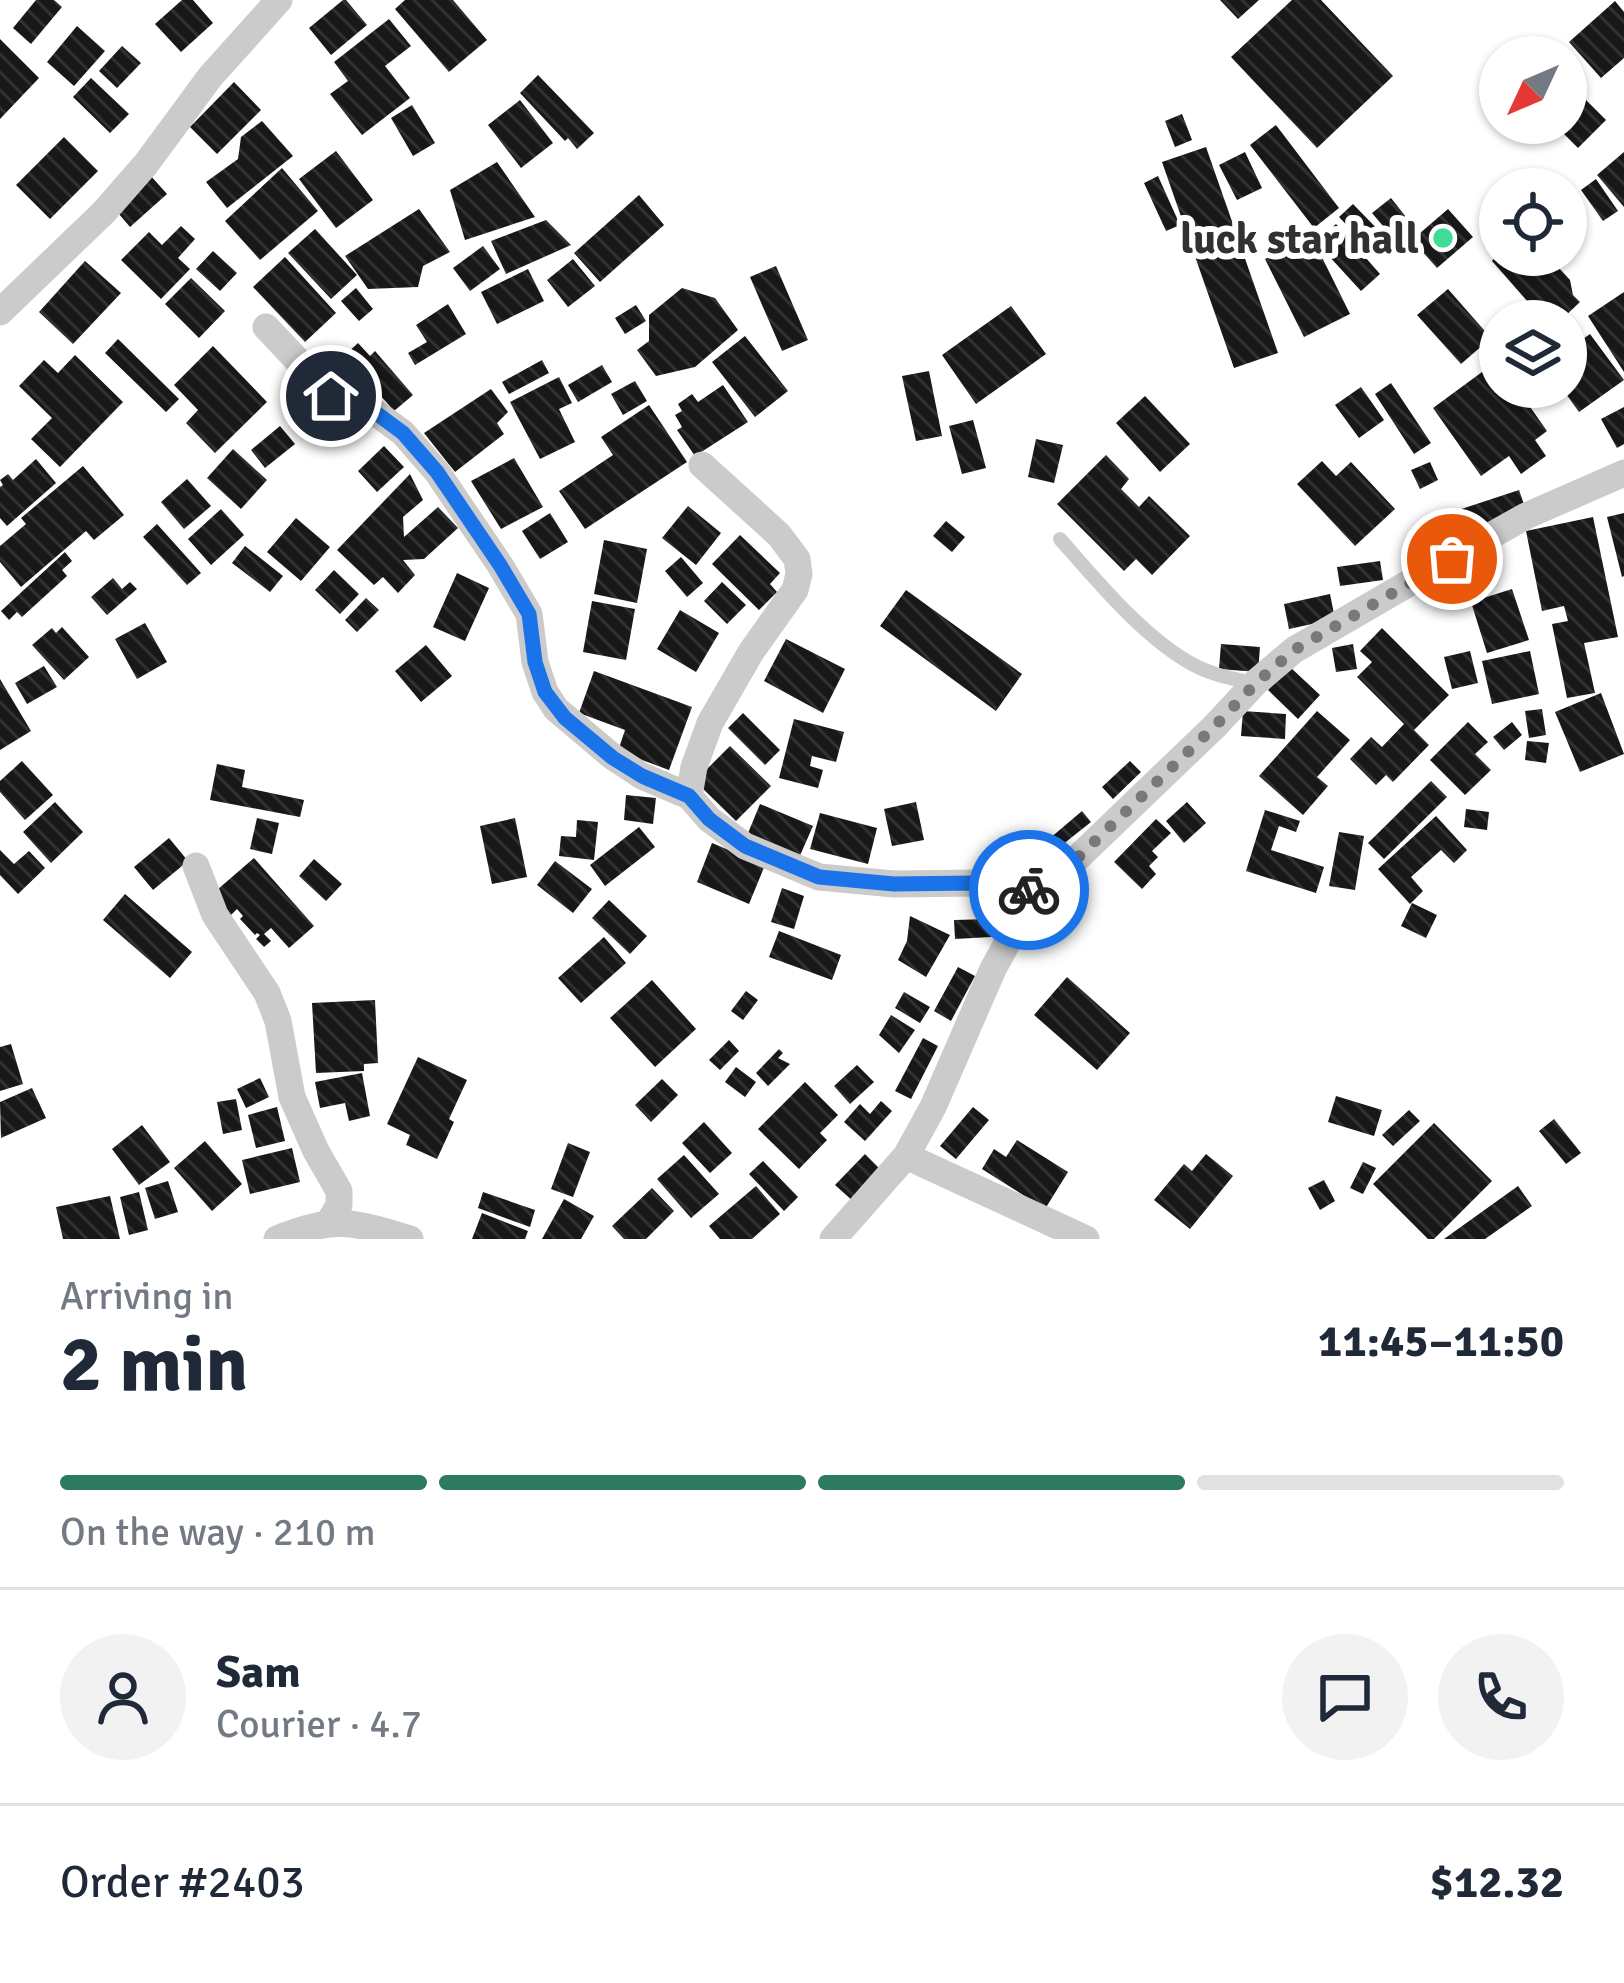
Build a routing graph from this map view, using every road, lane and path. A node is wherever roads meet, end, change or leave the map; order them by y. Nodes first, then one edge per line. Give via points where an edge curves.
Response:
1 (279, 0) edge
2 (0, 312) edge
3 (266, 327) dead end
4 (702, 465) dead end
5 (1624, 473) edge
6 (1060, 539) dead end
7 (1256, 683) junction
8 (689, 796) junction
9 (196, 866) dead end
10 (1042, 892) junction
11 (906, 1156) junction
12 (329, 1222) junction
13 (277, 1239) edge
14 (410, 1239) edge
15 (833, 1239) edge
16 (1086, 1239) edge

1 - 2 street via 104,212
3 - 8 street via 331,396 376,413 437,472 529,614 539,677 556,709 627,767
4 - 8 street via 779,535 799,574 710,723
5 - 7 street via 1476,544 1294,650
6 - 7 lane via 1164,644 1206,671
7 - 10 street
8 - 10 street via 745,846 819,877
9 - 12 street via 215,915 278,1021 292,1097 339,1191
10 - 11 street via 994,969
11 - 15 street
11 - 16 street
12 - 13 street
12 - 14 street

